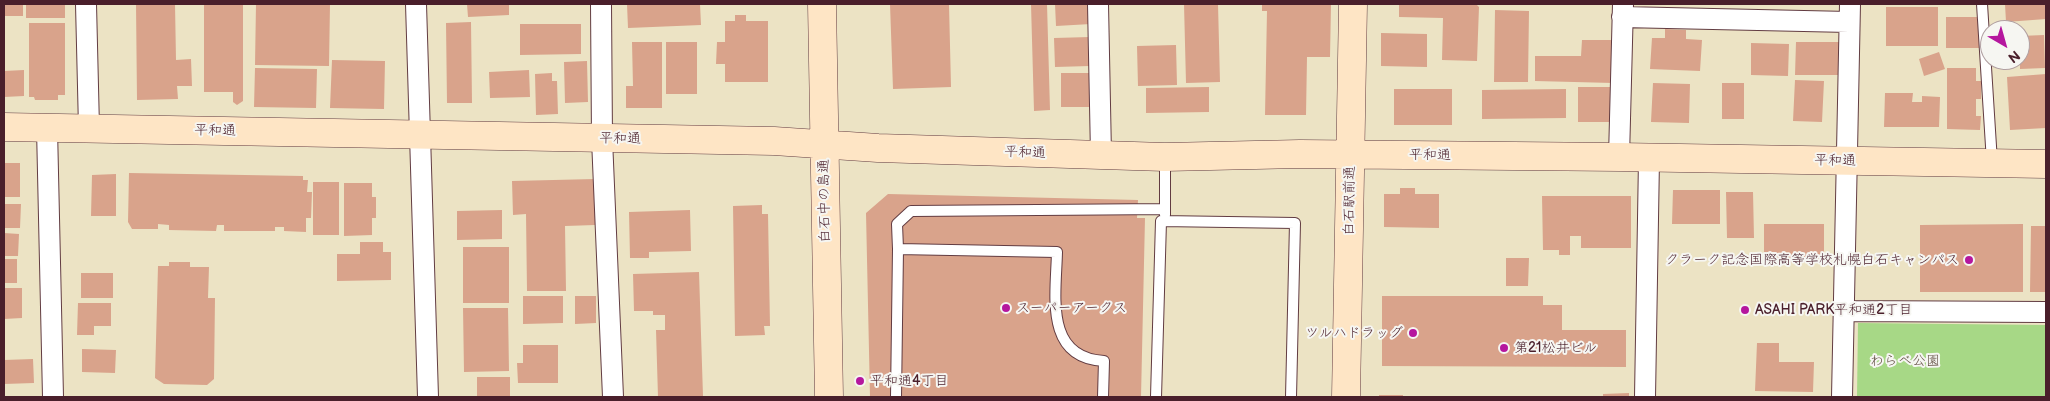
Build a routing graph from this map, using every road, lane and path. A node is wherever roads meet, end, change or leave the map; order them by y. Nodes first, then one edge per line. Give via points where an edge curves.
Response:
1 (86, 4) edge
2 (416, 4) edge
3 (601, 4) edge
4 (822, 4) edge
5 (1098, 4) edge
6 (1353, 4) edge
7 (1982, 4) edge
8 (1623, 10) edge
9 (1850, 13) edge
10 (4, 127) edge
11 (47, 128) junction
12 (89, 128) junction
13 (419, 135) junction
14 (602, 139) junction
15 (823, 144) junction
16 (1101, 155) junction
17 (1350, 155) junction
18 (1165, 156) junction
19 (1619, 157) junction
20 (1649, 159) junction
21 (1845, 162) junction
22 (1992, 162) junction
23 (2046, 164) edge
24 (1165, 209) junction
25 (1166, 221) junction
26 (898, 249) junction
27 (1844, 311) junction
28 (2046, 312) edge
29 (54, 397) edge
30 (428, 397) edge
31 (613, 397) edge
32 (829, 397) edge
33 (896, 397) edge
34 (1103, 397) edge
35 (1156, 397) edge
36 (1292, 397) edge
37 (1346, 397) edge
38 (1645, 397) edge
39 (1842, 397) edge

1 - 12 street
2 - 13 street
3 - 14 street
4 - 15 street, 白石中の島通
5 - 16 street
6 - 17 street, 白石駅前通
7 - 22 lane
8 - 9 street
8 - 19 street
9 - 21 street
10 - 11 street, 平和通
11 - 12 street, 平和通
11 - 29 street
12 - 13 street, 平和通
13 - 14 street, 平和通
13 - 30 street
14 - 15 street, 平和通
14 - 31 street
15 - 16 street, 平和通
15 - 32 street, 白石中の島通
16 - 18 street, 平和通
17 - 18 street, 平和通
17 - 19 street, 平和通
17 - 37 street, 白石駅前通
18 - 24 lane
19 - 20 street, 平和通
20 - 21 street, 平和通
20 - 38 street
21 - 22 street, 平和通
21 - 27 street
22 - 23 street, 平和通
24 - 25 lane
24 - 26 lane via 910,211 897,224
25 - 35 lane via 1161,221
25 - 36 lane via 1295,223
26 - 33 lane
26 - 34 lane via 1057,252 1057,323 1061,336 1081,357 1104,361
27 - 28 street
27 - 39 street

